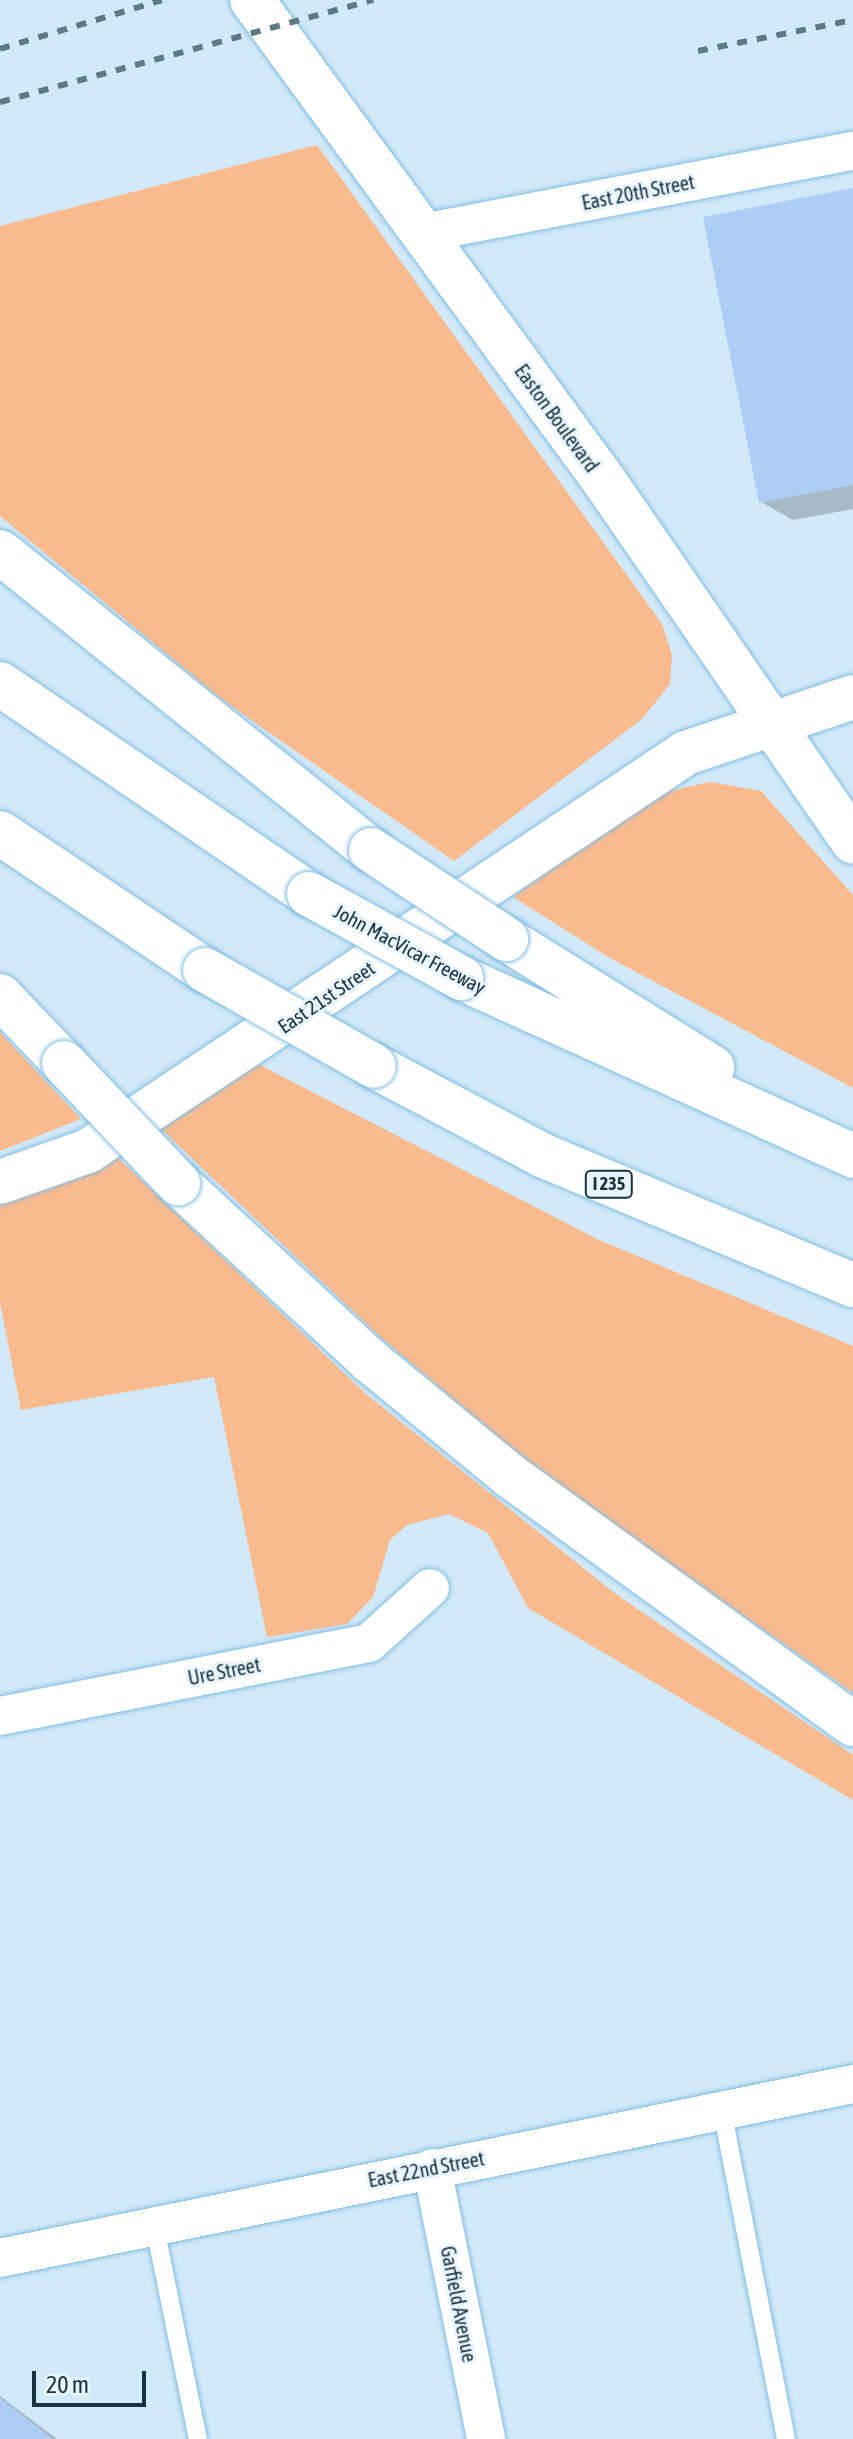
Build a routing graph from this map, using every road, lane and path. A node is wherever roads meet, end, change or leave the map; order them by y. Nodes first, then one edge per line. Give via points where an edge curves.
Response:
1 (252, 0) edge
2 (853, 151) edge
3 (422, 233) junction
4 (0, 552) edge
5 (0, 684) edge
6 (853, 697) edge
7 (766, 721) junction
8 (0, 833) edge
9 (853, 842) edge
10 (0, 996) edge
11 (853, 1155) edge
12 (0, 1182) edge
13 (853, 1285) edge
14 (430, 1588) dead end
15 (0, 1716) edge
16 (853, 1724) edge
17 (853, 2084) edge
18 (722, 2110) junction
19 (432, 2168) junction
20 (154, 2223) junction
21 (0, 2258) edge
22 (198, 2439) edge
23 (486, 2439) edge
24 (786, 2439) edge

1 - 3 main road, Easton Boulevard
2 - 3 street, East 20th Street
3 - 7 main road, Easton Boulevard via 605,482
4 - 11 main road, bridge via 371,850
5 - 11 main road, John MacVicar Freeway, bridge via 309,894 461,978
6 - 7 main road, East 21st Street
7 - 9 main road, Easton Boulevard
7 - 12 main road, East 21st Street via 675,760 331,996 88,1151
8 - 13 main road, I 235, bridge via 205,970 374,1066 544,1156
10 - 16 main road, bridge via 178,1183 369,1360 509,1475
14 - 15 street, Ure Street via 369,1643
17 - 18 street, East 22nd Street
18 - 19 street, East 22nd Street
18 - 24 lane
19 - 20 street, East 22nd Street
19 - 23 street, Garfield Avenue
20 - 21 street, East 22nd Street
20 - 22 lane

